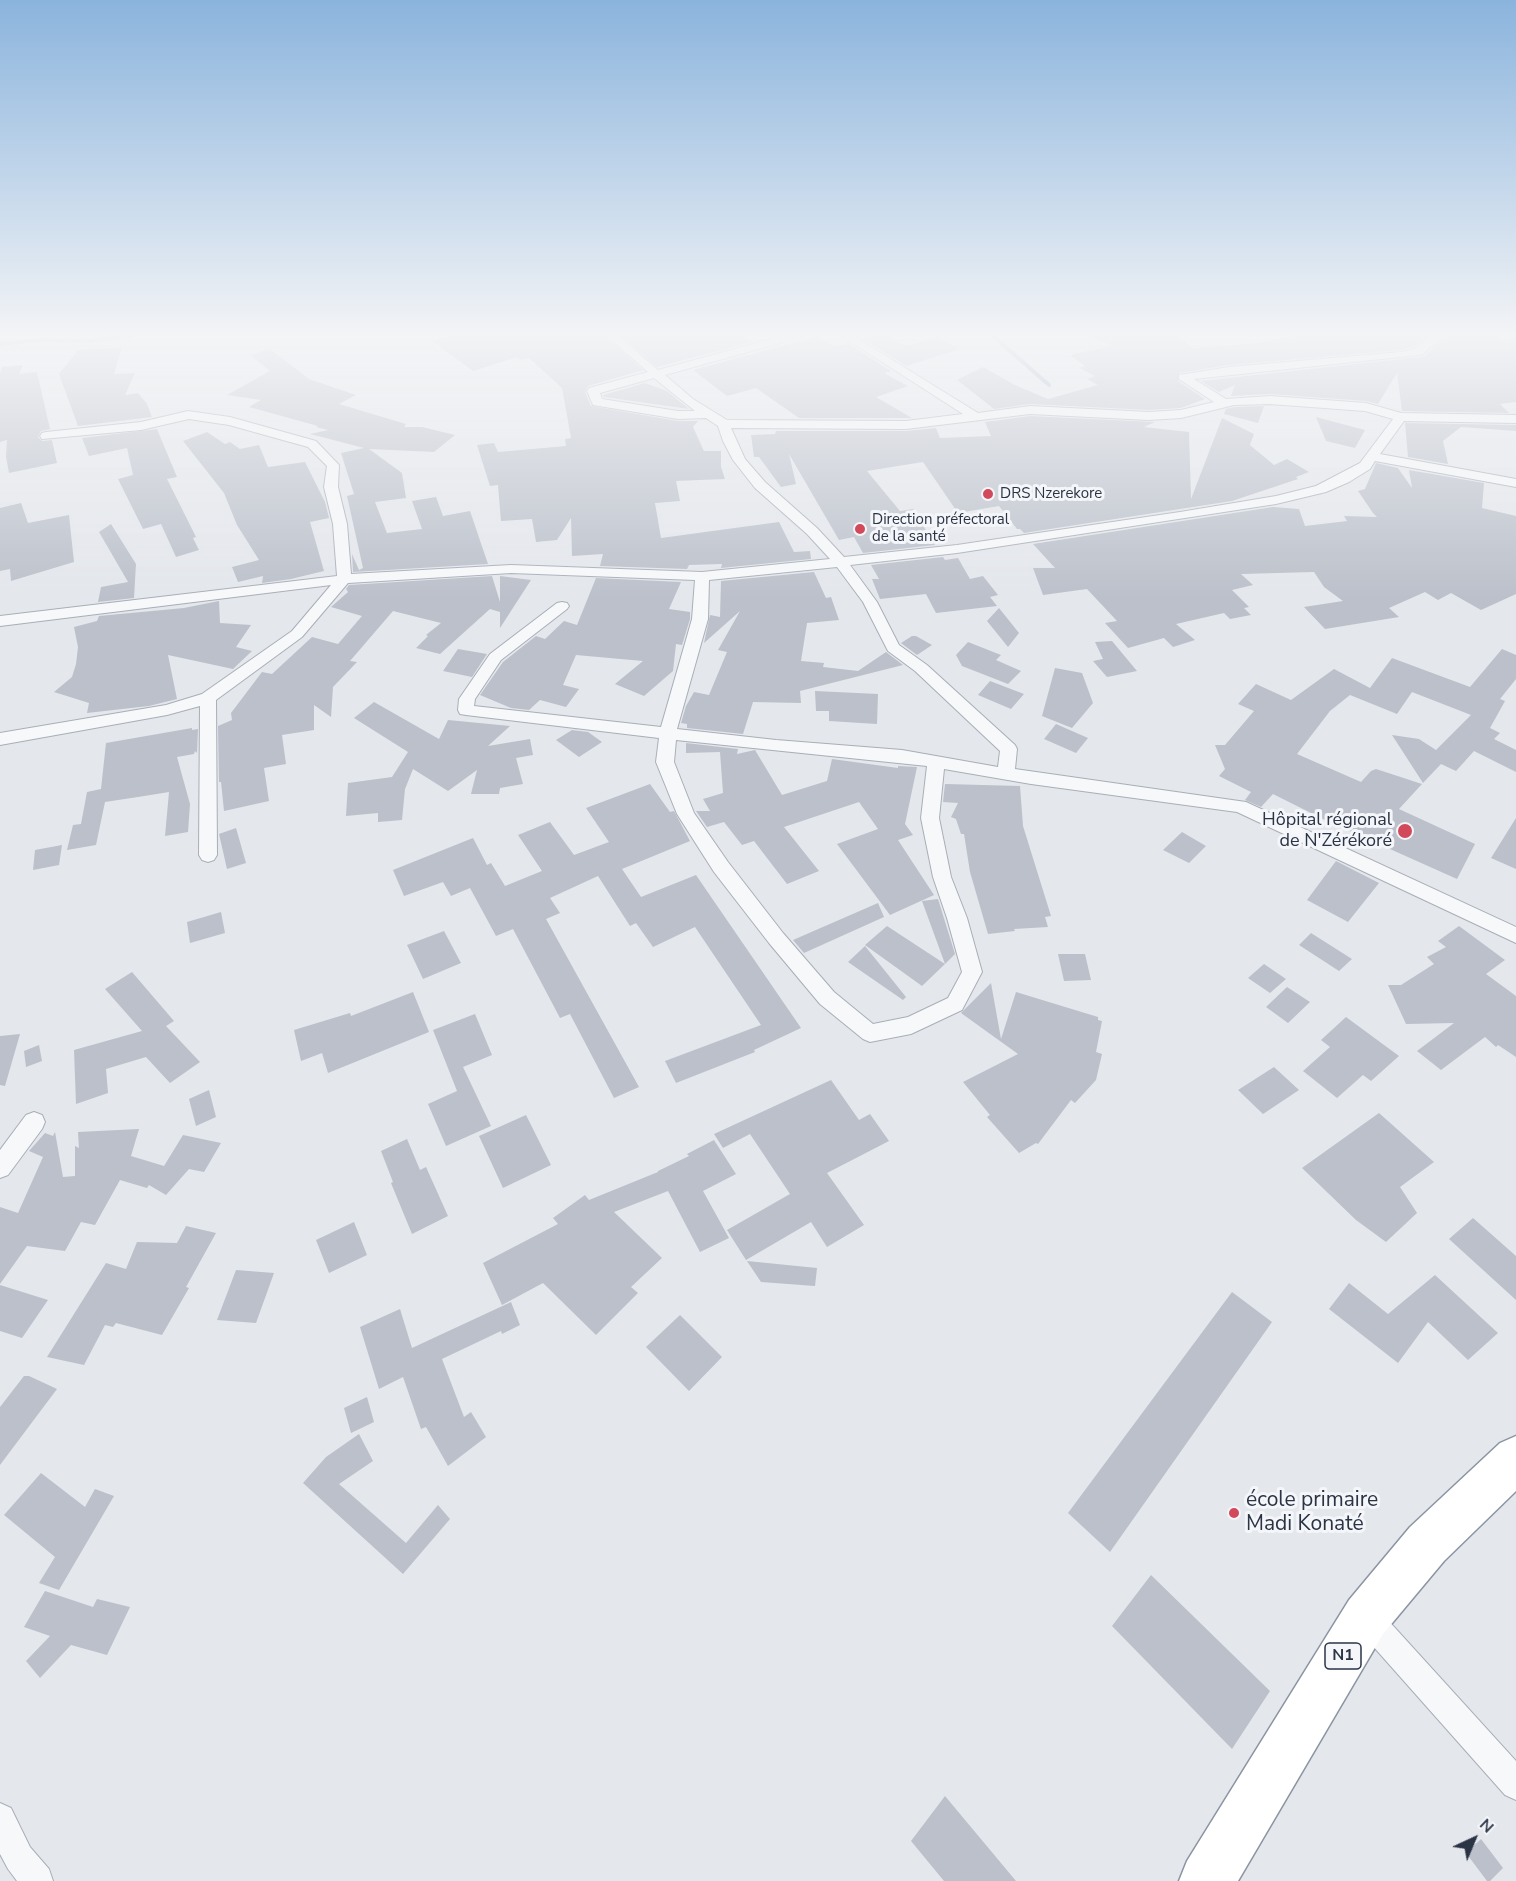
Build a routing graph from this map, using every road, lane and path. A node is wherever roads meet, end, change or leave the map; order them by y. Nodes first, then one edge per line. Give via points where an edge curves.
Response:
1 (158, 423) edge
2 (236, 423) edge
3 (926, 423) edge
4 (1396, 423) edge
5 (724, 424) joint
6 (46, 436) dead end
7 (1373, 457) junction
8 (1516, 477) edge
9 (1494, 478) junction
10 (1516, 483) edge
11 (840, 561) junction
12 (702, 576) junction
13 (344, 579) junction
14 (562, 606) dead end
15 (0, 621) edge
16 (208, 698) junction
17 (668, 732) junction
18 (0, 739) edge
19 (936, 762) junction
20 (1006, 774) junction
21 (208, 855) dead end
22 (1516, 935) edge
23 (33, 1122) dead end
24 (0, 1168) edge
25 (1516, 1459) edge
26 (1366, 1617) junction
27 (1516, 1784) edge
28 (0, 1819) edge
29 (37, 1881) edge
30 (1207, 1881) edge

1 - 6 street
2 - 13 street via 312,444 333,465 332,487 340,524
3 - 5 street
4 - 7 street
5 - 11 street via 729,441 746,468
7 - 9 street
7 - 11 street via 1344,479 1276,500 957,549
8 - 9 street
9 - 10 street
11 - 12 street
11 - 20 street via 870,602 893,648 921,668 1009,749
12 - 13 street via 511,569
12 - 17 street via 700,619
13 - 15 street
13 - 16 street via 297,634
14 - 17 street via 495,657 467,699 466,710
16 - 18 street via 167,710
16 - 21 street
17 - 19 street
17 - 19 street via 665,762 686,814 721,867 827,998 870,1033 911,1025 955,1005 972,972 942,878 930,818
19 - 20 street
20 - 22 street via 1240,806
23 - 24 street
25 - 26 highway, N1 via 1427,1544
26 - 27 street
26 - 30 highway, N1
28 - 29 street via 18,1858

